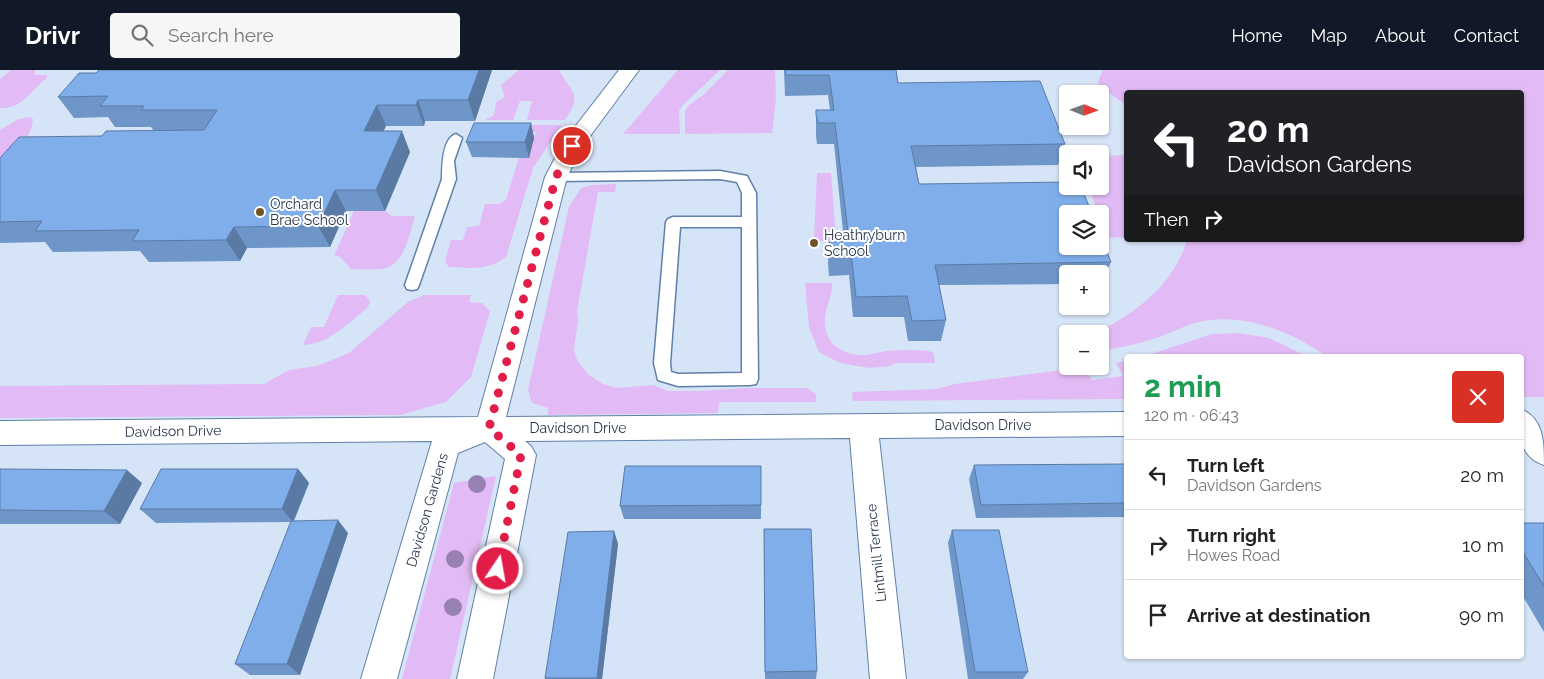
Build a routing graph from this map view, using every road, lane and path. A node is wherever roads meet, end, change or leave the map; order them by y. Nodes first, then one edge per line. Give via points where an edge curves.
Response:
1 (629, 70) edge
2 (456, 138) dead end
3 (556, 177) junction
4 (750, 222) junction
5 (412, 285) dead end
6 (1544, 420) edge
7 (1524, 421) edge
8 (1124, 424) edge
9 (1524, 425) edge
10 (863, 426) junction
11 (489, 428) junction
12 (0, 433) edge
13 (1544, 453) edge
14 (379, 679) edge
15 (475, 679) edge
16 (888, 679) edge

1 - 3 street via 572,146
2 - 5 lane via 448,161 449,178
3 - 4 lane via 720,175 742,179 749,193
3 - 11 street
4 - 4 lane via 750,379 678,380 664,376 662,363 673,222
6 - 7 street
8 - 10 street, Davidson Drive
9 - 13 street
10 - 11 street, Davidson Drive
10 - 16 street, Lintmill Terrace
11 - 12 street, Davidson Drive
11 - 14 street, Davidson Gardens via 445,445
11 - 15 street via 521,455

